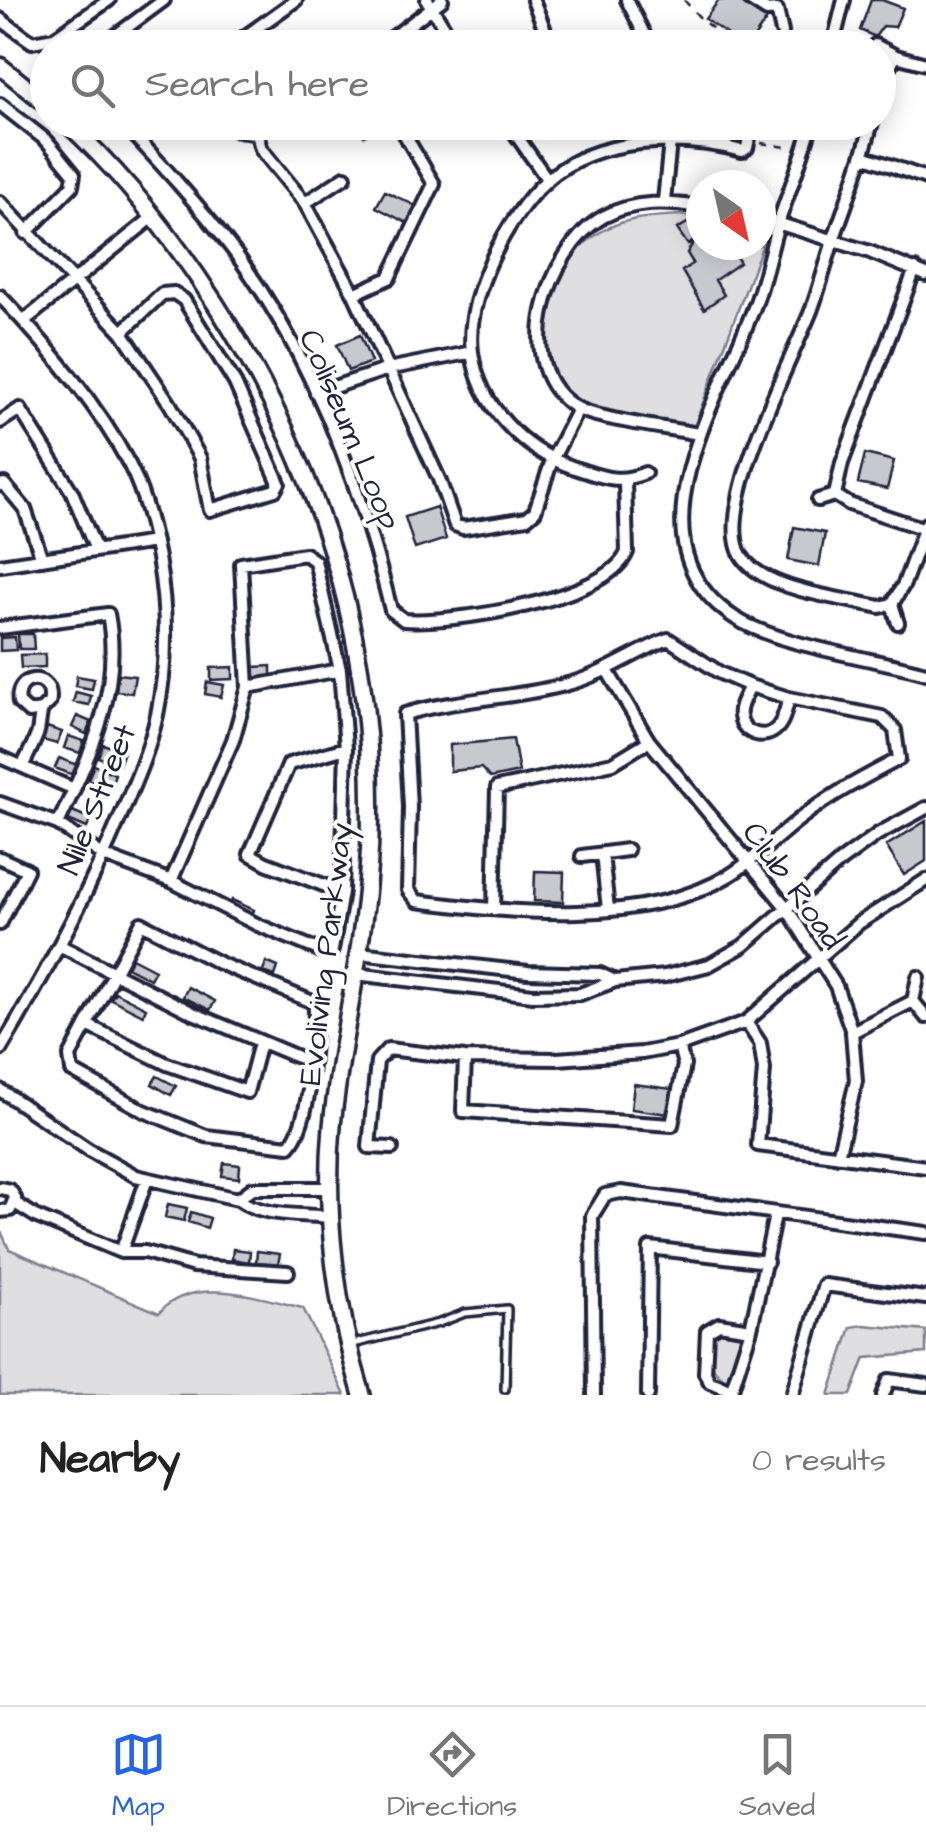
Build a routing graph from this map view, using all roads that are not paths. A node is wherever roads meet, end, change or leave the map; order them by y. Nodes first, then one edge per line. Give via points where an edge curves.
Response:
1 (109, 0) edge
2 (164, 0) edge
3 (296, 0) edge
4 (533, 0) edge
5 (627, 0) edge
6 (750, 0) edge
7 (785, 0) edge
8 (844, 0) edge
9 (434, 2) edge
10 (777, 10) junction
11 (0, 19) edge
12 (66, 30) edge
13 (123, 30) edge
14 (254, 30) edge
15 (401, 30) edge
16 (448, 30) edge
17 (545, 30) edge
18 (641, 30) edge
19 (782, 30) edge
20 (836, 30) edge
21 (30, 41) edge
22 (896, 56) edge
23 (926, 64) edge
24 (0, 66) edge
25 (30, 86) edge
26 (0, 104) edge
27 (30, 128) edge
28 (45, 140) edge
29 (84, 140) edge
30 (140, 140) edge
31 (259, 140) edge
32 (408, 140) edge
33 (519, 140) edge
34 (663, 140) edge
35 (669, 140) edge
36 (677, 140) edge
37 (727, 140) edge
38 (749, 140) edge
39 (808, 140) edge
40 (868, 140) edge
41 (724, 146) junction
42 (864, 156) junction
43 (344, 177) dead end
44 (926, 178) edge
45 (547, 180) junction
46 (664, 201) junction
47 (0, 202) edge
48 (305, 204) junction
49 (686, 205) edge
50 (153, 217) junction
51 (778, 222) junction
52 (26, 233) junction
53 (833, 241) junction
54 (921, 272) edge
55 (73, 282) junction
56 (354, 294) junction
57 (0, 296) edge
58 (24, 321) junction
59 (122, 332) junction
60 (472, 352) junction
61 (388, 370) junction
62 (316, 393) junction
63 (578, 408) junction
64 (0, 422) edge
65 (698, 434) junction
66 (552, 460) junction
67 (645, 473) dead end
68 (625, 482) junction
69 (0, 485) edge
70 (835, 495) junction
71 (818, 500) dead end
72 (925, 527) edge
73 (155, 542) junction
74 (96, 550) junction
75 (42, 559) junction
76 (0, 565) edge
77 (892, 604) junction
78 (898, 623) dead end
79 (0, 628) edge
80 (340, 670) junction
81 (608, 672) junction
82 (926, 672) edge
83 (750, 686) junction
84 (248, 687) junction
85 (789, 698) junction
86 (42, 710) dead end
87 (649, 741) junction
88 (346, 748) junction
89 (0, 757) edge
90 (23, 765) junction
91 (74, 789) junction
92 (0, 803) edge
93 (926, 808) edge
94 (58, 824) junction
95 (627, 850) dead end
96 (602, 854) junction
97 (104, 856) junction
98 (582, 856) dead end
99 (0, 858) edge
100 (750, 860) junction
101 (926, 880) edge
102 (171, 882) junction
103 (342, 892) junction
104 (786, 906) junction
105 (608, 909) junction
106 (494, 910) junction
107 (1, 921) edge
108 (59, 945) junction
109 (359, 953) junction
110 (379, 955) junction
111 (817, 961) junction
112 (467, 966) junction
113 (112, 974) junction
114 (355, 974) junction
115 (378, 976) junction
116 (918, 977) dead end
117 (614, 982) junction
118 (464, 987) junction
119 (914, 1001) junction
120 (926, 1017) edge
121 (746, 1022) junction
122 (87, 1025) junction
123 (852, 1032) junction
124 (260, 1043) junction
125 (679, 1046) junction
126 (0, 1050) edge
127 (464, 1058) junction
128 (312, 1062) junction
129 (0, 1090) edge
130 (672, 1125) junction
131 (680, 1136) dead end
132 (392, 1148) dead end
133 (838, 1156) junction
134 (926, 1167) edge
135 (147, 1179) junction
136 (0, 1188) edge
137 (330, 1188) junction
138 (238, 1199) junction
139 (15, 1202) junction
140 (0, 1211) edge
141 (775, 1215) junction
142 (329, 1216) junction
143 (926, 1232) edge
144 (121, 1252) junction
145 (767, 1262) junction
146 (288, 1272) dead end
147 (926, 1298) edge
148 (752, 1329) junction
149 (350, 1345) junction
150 (926, 1385) edge
151 (505, 1389) dead end
152 (731, 1392) edge
153 (362, 1395) edge
154 (594, 1395) edge
155 (648, 1395) edge
156 (792, 1395) edge
157 (883, 1395) edge

1 - 12 street
2 - 13 street
3 - 14 street
4 - 17 street
5 - 18 street
6 - 10 street
7 - 10 street
8 - 20 street
9 - 15 street
9 - 16 street
10 - 19 street
11 - 21 street
22 - 23 street
24 - 25 street
26 - 27 street
28 - 52 street via 74,174 72,186
29 - 50 street, Evoliving Parkway
30 - 62 street, Coliseum Loop via 235,253
31 - 48 street
32 - 56 street via 434,184 390,278
33 - 45 street
34 - 45 street via 584,158
35 - 46 street
36 - 41 street
37 - 41 street
38 - 41 street via 742,152
39 - 51 street
40 - 42 street
42 - 44 street
42 - 53 street
43 - 48 street
45 - 60 street via 494,256 474,316
46 - 49 street
46 - 63 street via 603,217 582,235 554,281 540,319 542,366
47 - 52 street
48 - 56 street
50 - 55 street
50 - 109 street, Evoliving Parkway via 272,397 329,534 355,641 366,724 370,848
51 - 53 street
51 - 65 street via 755,304
52 - 55 street
53 - 54 street
53 - 77 street via 812,310 756,435 736,536 740,554 778,584 880,607
54 - 70 street
55 - 58 street
55 - 59 street
56 - 61 street
57 - 58 street, Nile Street
58 - 73 street, Nile Street via 90,402 130,465
59 - 59 street via 200,458 210,510 276,490 236,383 184,300 162,294
60 - 61 street
60 - 66 street via 501,418
61 - 62 street
61 - 66 street via 456,525 528,518
62 - 68 street, Coliseum Loop via 361,499 391,610 404,620 479,616 591,583 627,552
63 - 65 street
63 - 66 street
64 - 74 street via 20,409 72,492
65 - 82 street via 682,524 692,566 718,604 777,636
66 - 68 street
67 - 68 street
69 - 75 street via 25,509
70 - 71 street
70 - 72 street
72 - 77 street
73 - 74 street
73 - 97 street, Nile Street via 165,613 157,713 144,763
74 - 75 street
75 - 76 street
77 - 78 street
79 - 91 street via 108,614 113,638 107,697
80 - 84 street
80 - 84 street via 316,561 305,554 241,564
80 - 88 street
81 - 83 street via 668,639
81 - 87 street, Club Road
81 - 106 street via 405,714 408,890 417,901
83 - 85 street
83 - 85 street via 740,718 756,735 779,728
84 - 102 street via 233,740
85 - 100 street via 882,717 895,730 904,762 836,792
86 - 90 street
87 - 100 street, Club Road
87 - 106 street via 614,763 497,788
88 - 103 street
88 - 103 street via 289,764 250,854
89 - 90 street
90 - 91 street
91 - 94 street
92 - 94 street
93 - 104 street via 878,834
94 - 97 street
95 - 96 street
96 - 98 street
96 - 105 street
97 - 102 street
97 - 108 street, Nile Street
99 - 107 street via 27,870
100 - 104 street, Club Road
100 - 105 street via 681,897
101 - 111 street via 859,923
102 - 103 street via 321,951 332,950 335,942
104 - 111 street, Club Road
104 - 117 street via 710,965
105 - 106 street
108 - 113 street
108 - 126 street, Nile Street
109 - 110 street
109 - 114 street, Evoliving Parkway
110 - 112 street
110 - 115 street
111 - 121 street
111 - 123 street, Club Road via 836,986
112 - 117 street via 600,974
112 - 118 street
113 - 122 street
113 - 124 street
113 - 128 street via 140,922 314,1003
114 - 115 street
114 - 137 street, Evoliving Parkway via 332,1126
115 - 118 street
116 - 119 street
117 - 118 street via 580,994
119 - 120 street
119 - 123 street
121 - 125 street
121 - 133 street via 760,1043 764,1069 753,1145
122 - 124 street via 247,1092
122 - 128 street via 70,1056 72,1071 206,1136 288,1146
123 - 133 street, Club Road via 856,1082
124 - 128 street
125 - 127 street via 557,1059
125 - 130 street via 684,1066
127 - 130 street via 458,1113
127 - 132 street via 383,1053 369,1147
129 - 135 street via 89,1150
130 - 131 street
133 - 134 street
135 - 138 street
135 - 144 street
136 - 139 street via 10,1190
137 - 138 street via 253,1188
137 - 142 street, Evoliving Parkway
138 - 142 street via 268,1212
139 - 140 street
139 - 144 street
141 - 143 street
141 - 145 street
141 - 154 street via 605,1195 592,1216
142 - 149 street, Evoliving Parkway
144 - 146 street
145 - 148 street
145 - 155 street via 650,1248
147 - 156 street via 824,1285
148 - 152 street
148 - 152 street via 719,1324 707,1331 706,1373
149 - 151 lane via 465,1313 508,1309
149 - 153 street, Evoliving Parkway
150 - 157 street via 888,1380

